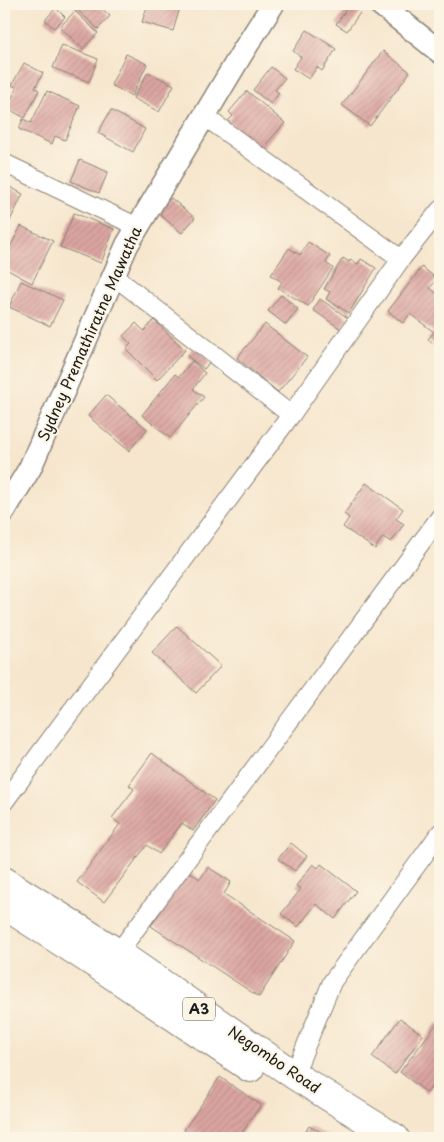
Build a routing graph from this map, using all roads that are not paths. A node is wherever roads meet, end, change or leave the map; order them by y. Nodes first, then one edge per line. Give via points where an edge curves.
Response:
1 (273, 4) edge
2 (380, 4) edge
3 (440, 52) edge
4 (204, 116) junction
5 (4, 163) edge
6 (440, 210) edge
7 (138, 227) junction
8 (401, 259) junction
9 (114, 276) junction
10 (291, 415) junction
11 (4, 511) edge
12 (440, 517) edge
13 (4, 802) edge
14 (440, 834) edge
15 (4, 881) edge
16 (4, 905) edge
17 (118, 953) junction
18 (294, 1075) junction
19 (358, 1138) edge
20 (394, 1138) edge

1 - 4 street, Sydney Premathiratne Mawatha
2 - 3 street
4 - 7 street, Sydney Premathiratne Mawatha
4 - 8 street
5 - 7 street
6 - 8 street
7 - 9 street, Sydney Premathiratne Mawatha
8 - 10 street
9 - 10 street
9 - 11 street, Sydney Premathiratne Mawatha via 30,468
10 - 13 street
12 - 17 street
14 - 18 street via 332,982
15 - 17 highway, Negombo Road / A3
16 - 19 highway, Negombo Road / A3
17 - 18 highway, Negombo Road / A3
18 - 20 highway, Negombo Road / A3

